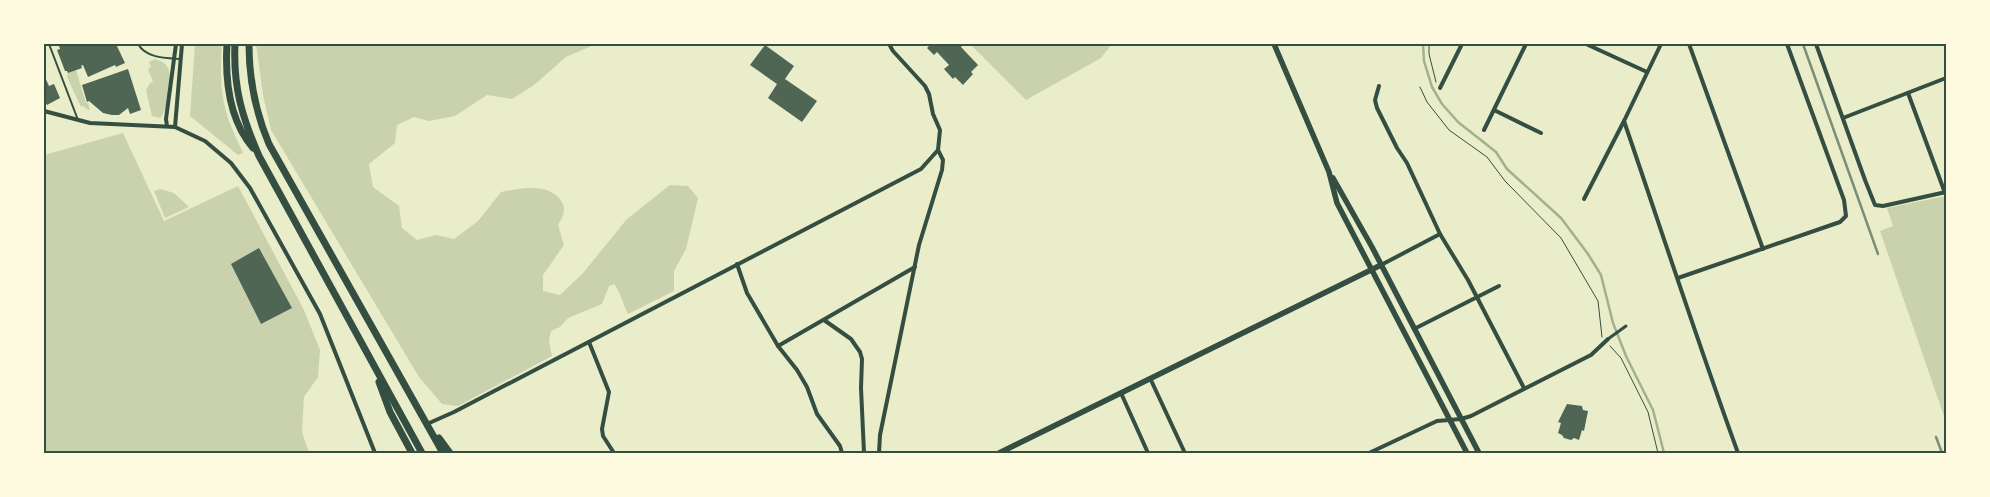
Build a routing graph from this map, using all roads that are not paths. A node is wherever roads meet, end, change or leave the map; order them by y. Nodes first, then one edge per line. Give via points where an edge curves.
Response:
1 (49, 44) edge
2 (138, 44) edge
3 (176, 44) edge
4 (182, 44) edge
5 (228, 44) edge
6 (235, 44) edge
7 (249, 44) edge
8 (889, 44) edge
9 (1274, 44) edge
10 (1462, 44) edge
11 (1526, 44) edge
12 (1586, 44) edge
13 (1660, 44) edge
14 (1689, 44) edge
15 (1787, 44) edge
16 (1816, 44) edge
17 (174, 59) junction
18 (181, 59) junction
19 (1648, 72) junction
20 (1946, 78) edge
21 (1379, 86) dead end
22 (1440, 88) dead end
23 (1908, 93) junction
24 (1494, 110) junction
25 (44, 111) edge
26 (1843, 118) junction
27 (78, 120) junction
28 (1624, 121) junction
29 (167, 126) junction
30 (175, 127) junction
31 (1484, 130) dead end
32 (1541, 133) dead end
33 (938, 150) junction
34 (259, 156) junction
35 (1329, 172) junction
36 (1946, 192) edge
37 (1584, 199) dead end
38 (1440, 234) junction
39 (1763, 249) junction
40 (737, 264) junction
41 (1381, 265) junction
42 (915, 267) junction
43 (1371, 270) junction
44 (1678, 278) junction
45 (1499, 286) dead end
46 (1477, 297) junction
47 (824, 320) junction
48 (1626, 326) dead end
49 (1414, 329) junction
50 (1608, 339) joint
51 (589, 342) junction
52 (778, 346) junction
53 (369, 356) junction
54 (1150, 378) junction
55 (1524, 388) junction
56 (1121, 393) junction
57 (1461, 419) junction
58 (1450, 420) junction
59 (428, 425) junction
60 (1184, 451) dead end
61 (375, 453) edge
62 (412, 453) edge
63 (422, 453) edge
64 (443, 453) edge
65 (450, 453) edge
66 (614, 453) edge
67 (842, 453) edge
68 (864, 453) edge
69 (879, 453) edge
70 (999, 453) edge
71 (1148, 453) edge
72 (1369, 453) edge
73 (1467, 453) edge
74 (1479, 453) edge
75 (1738, 453) edge

1 - 27 lane
2 - 17 lane via 148,54
3 - 17 street
4 - 18 street
5 - 34 highway via 232,106 243,136
6 - 34 highway via 234,72 239,102
7 - 59 highway via 253,95 269,144
8 - 33 street via 929,94 932,114 940,130
9 - 35 main road
10 - 22 street
11 - 24 street
12 - 19 street
13 - 19 street
14 - 39 street
15 - 39 street via 1844,200 1846,216 1840,222
16 - 26 street
17 - 18 lane
17 - 29 street
18 - 30 street
19 - 28 street
20 - 23 street
21 - 38 street via 1375,100 1377,108
23 - 26 street
23 - 36 street
24 - 31 street
24 - 32 street
25 - 27 street
26 - 36 street via 1876,205
27 - 29 street via 107,125
28 - 37 street
28 - 44 street
29 - 30 street
30 - 61 street via 220,152 250,188 320,314
33 - 40 street via 921,169
33 - 42 street via 943,160 942,170
34 - 53 highway
35 - 41 main road
35 - 43 main road via 1337,203
38 - 41 street
38 - 46 street
39 - 44 street
40 - 51 street
40 - 52 street via 747,293
41 - 43 main road
41 - 49 main road
42 - 47 street
42 - 69 street
43 - 54 main road
43 - 58 main road
44 - 75 street
45 - 46 street
46 - 49 street
46 - 55 street
47 - 52 street
47 - 68 street via 851,339 860,352
48 - 50 street
49 - 57 main road
50 - 55 street via 1591,355
51 - 59 street
51 - 66 street via 609,392 602,429
52 - 67 street via 802,378 817,414
53 - 62 highway via 390,412
53 - 63 highway
54 - 56 main road
54 - 60 street
55 - 57 street
56 - 70 main road
56 - 71 street
57 - 58 street
57 - 74 main road
58 - 72 street via 1438,421
58 - 73 main road
59 - 64 highway
59 - 65 highway

